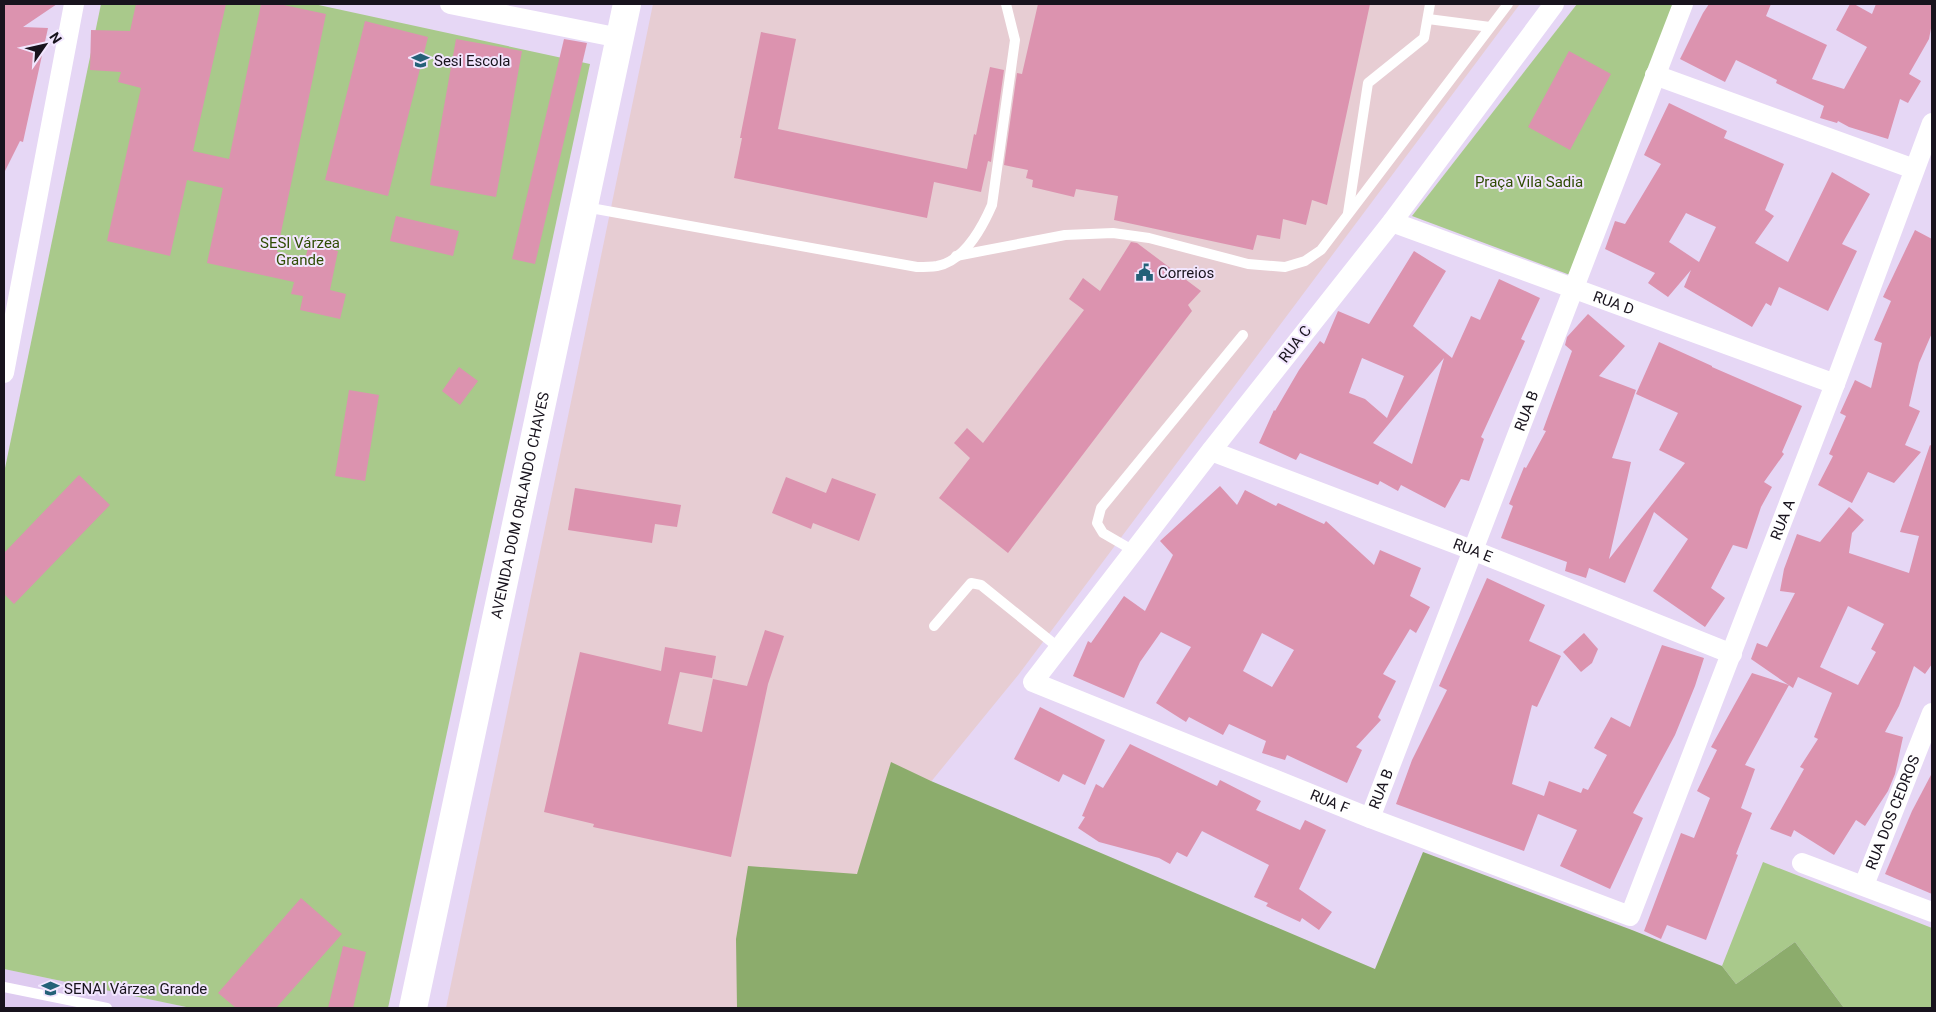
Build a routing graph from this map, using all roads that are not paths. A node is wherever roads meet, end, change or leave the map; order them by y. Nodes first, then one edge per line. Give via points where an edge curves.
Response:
1 (74, 4) edge
2 (450, 4) edge
3 (627, 4) edge
4 (1006, 4) edge
5 (1430, 4) edge
6 (1508, 4) edge
7 (1554, 4) edge
8 (1683, 4) edge
9 (1428, 19) junction
10 (1490, 26) junction
11 (620, 38) junction
12 (1655, 75) junction
13 (1932, 123) edge
14 (1914, 169) junction
15 (584, 207) junction
16 (1347, 216) junction
17 (1392, 222) junction
18 (956, 256) junction
19 (1574, 288) junction
20 (9, 327) edge
21 (1243, 335) dead end
22 (4, 373) edge
23 (1835, 384) junction
24 (1211, 451) junction
25 (1472, 550) junction
26 (1134, 551) junction
27 (934, 626) dead end
28 (1059, 648) junction
29 (1732, 654) junction
30 (1033, 682) joint
31 (1932, 713) edge
32 (1370, 818) junction
33 (1802, 863) dead end
34 (1864, 886) junction
35 (1932, 912) edge
36 (1630, 916) joint
37 (4, 987) edge
38 (107, 1008) edge
39 (413, 1008) edge

1 - 20 street
2 - 11 street
3 - 11 main road, AVENIDA DOM ORLANDO CHAVES
4 - 18 lane via 1016,40 992,205 972,243
5 - 9 lane
6 - 10 lane
7 - 17 street, RUA C
8 - 12 street, RUA B
9 - 10 lane
9 - 16 lane via 1424,38 1368,84
10 - 16 lane
11 - 15 main road, AVENIDA DOM ORLANDO CHAVES
12 - 14 street
12 - 19 street, RUA B
13 - 14 street, RUA A
14 - 23 street, RUA A
15 - 18 lane via 917,267 938,266
15 - 39 main road, AVENIDA DOM ORLANDO CHAVES
16 - 18 lane via 1321,250 1305,261 1285,267 1248,264 1149,238 1112,233 1064,235
17 - 19 street, RUA D
17 - 24 street, RUA C
19 - 23 street, RUA D
19 - 25 street, RUA B
20 - 22 street
21 - 26 lane via 1101,508 1097,524 1103,533
23 - 29 street, RUA A
24 - 25 street, RUA E
24 - 26 street, RUA C
25 - 29 street, RUA E
25 - 32 street, RUA B
26 - 28 street, RUA C
27 - 28 lane via 971,583 977,584
28 - 30 street, RUA C
29 - 36 street, RUA A
30 - 32 street, RUA F
31 - 34 street, RUA DOS CEDROS
32 - 36 street, RUA F
33 - 34 street
34 - 35 street
37 - 38 lane

